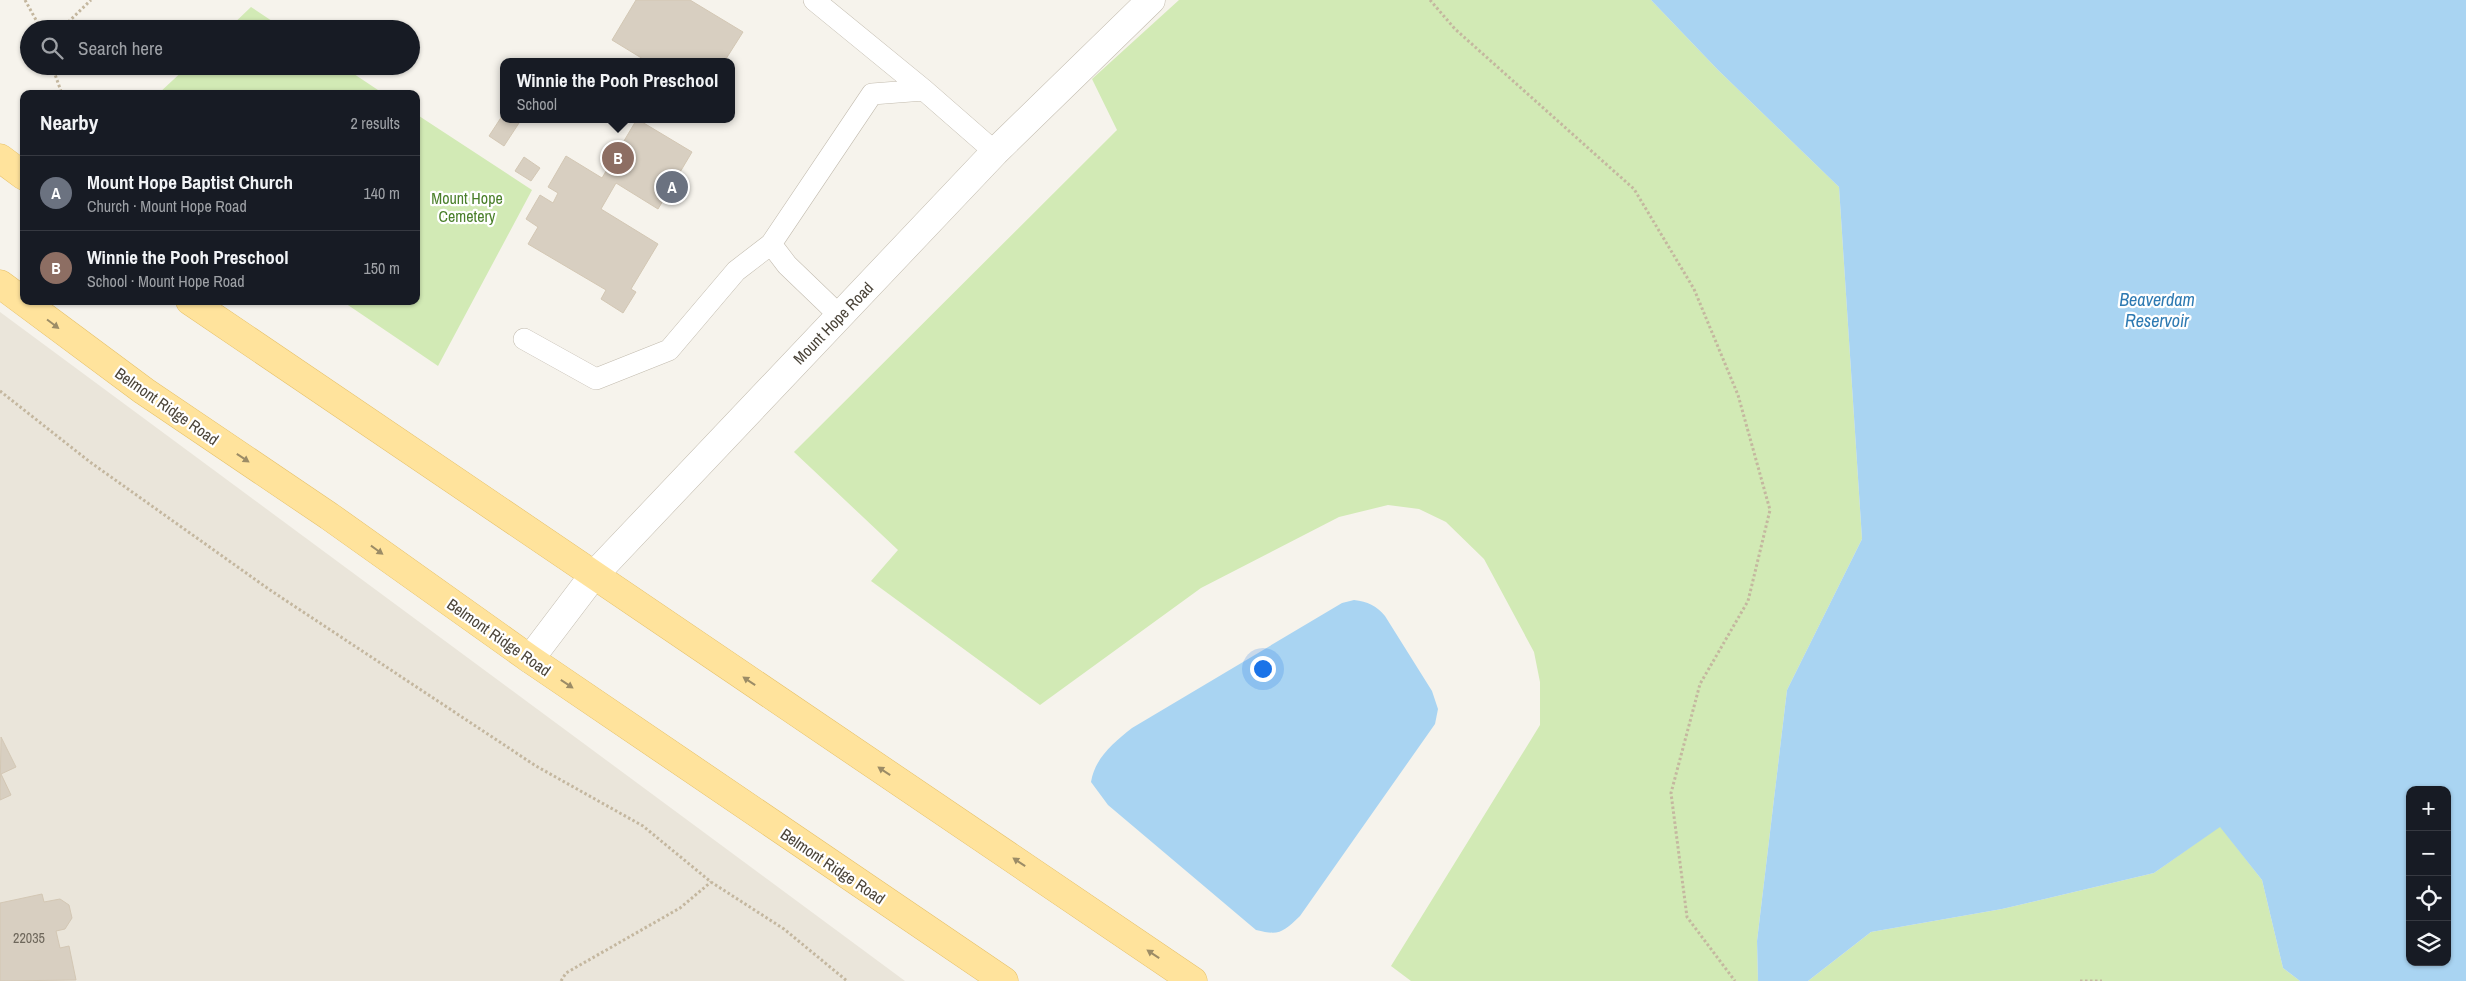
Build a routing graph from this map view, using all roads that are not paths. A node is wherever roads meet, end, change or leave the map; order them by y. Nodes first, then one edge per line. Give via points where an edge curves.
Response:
1 (814, 0) edge
2 (1151, 0) edge
3 (924, 90) junction
4 (995, 152) junction
5 (0, 158) edge
6 (20, 173) edge
7 (771, 244) junction
8 (0, 284) edge
9 (20, 299) edge
10 (28, 305) edge
11 (196, 305) edge
12 (840, 316) junction
13 (524, 339) dead end
14 (593, 576) junction
15 (530, 659) junction
16 (1004, 981) edge
17 (1193, 981) edge

1 - 3 lane
2 - 4 street, Mount Hope Road
3 - 4 lane
3 - 7 lane via 872,94
4 - 12 street, Mount Hope Road
5 - 6 main road
7 - 12 lane via 787,265
7 - 13 lane via 736,272 670,350 596,379
8 -> 9 main road, Belmont Ridge Road
10 -> 15 main road, Belmont Ridge Road via 144,391 329,516
11 - 14 main road
12 - 14 street, Mount Hope Road
14 - 15 street, Mount Hope Road
17 -> 14 main road
15 -> 16 main road, Belmont Ridge Road

